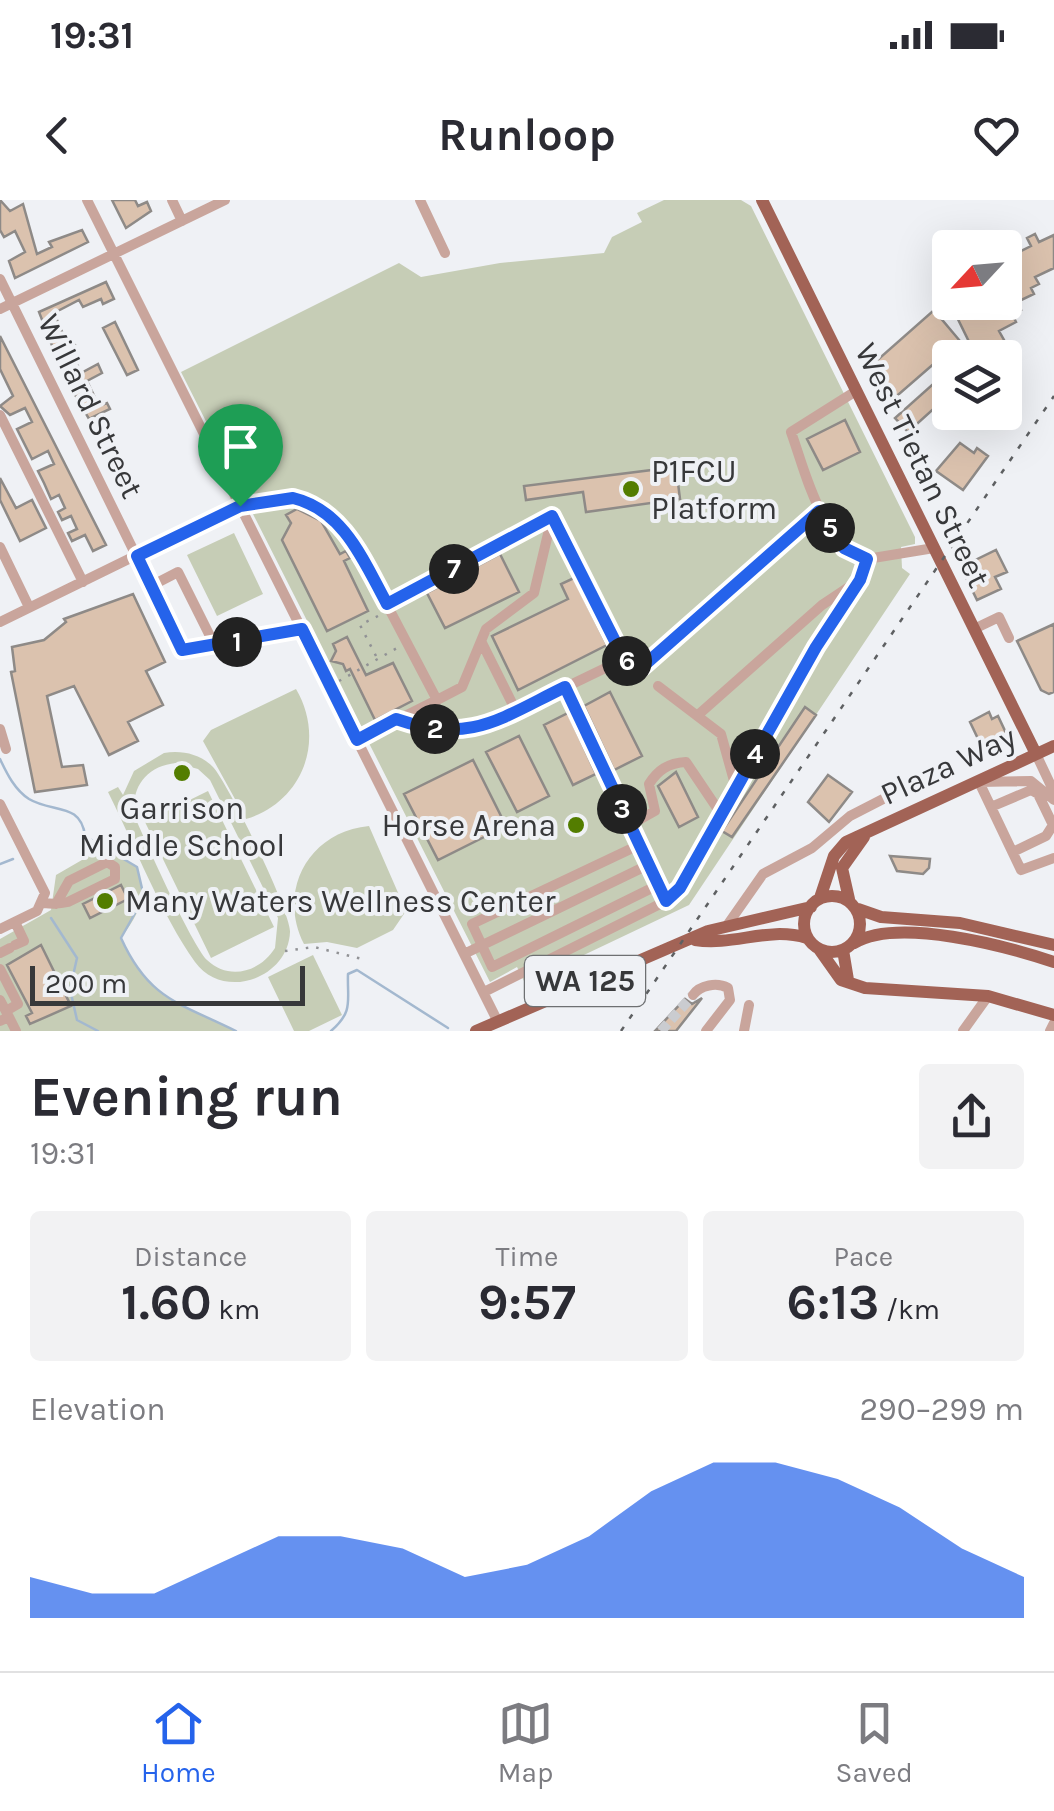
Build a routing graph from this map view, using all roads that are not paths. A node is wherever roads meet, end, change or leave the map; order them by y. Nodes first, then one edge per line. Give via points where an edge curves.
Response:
1 (87, 200) edge
2 (172, 200) edge
3 (225, 200) edge
4 (420, 200) edge
5 (762, 200) edge
6 (182, 221) junction
7 (114, 254) junction
8 (445, 254) dead end
9 (0, 278) edge
10 (12, 304) junction
11 (0, 310) edge
12 (856, 392) junction
13 (0, 414) edge
14 (240, 506) junction
15 (819, 511) junction
16 (552, 516) junction
17 (0, 547) edge
18 (934, 548) junction
19 (137, 556) junction
20 (867, 559) junction
21 (860, 580) junction
22 (83, 582) junction
23 (151, 586) junction
24 (388, 607) junction
25 (30, 608) junction
26 (0, 622) edge
27 (302, 629) junction
28 (974, 629) junction
29 (1009, 638) dead end
30 (481, 641) junction
31 (214, 646) junction
32 (624, 659) junction
33 (658, 686) dead end
34 (565, 687) junction
35 (438, 700) junction
36 (516, 711) junction
37 (698, 715) junction
38 (396, 719) junction
39 (0, 729) edge
40 (357, 740) junction
41 (1054, 746) edge
42 (6, 749) dead end
43 (1036, 754) junction
44 (979, 782) junction
45 (736, 788) junction
46 (1054, 792) edge
47 (886, 798) dead end
48 (1054, 800) edge
49 (0, 806) edge
50 (991, 807) junction
51 (722, 814) junction
52 (843, 822) junction
53 (630, 825) junction
54 (859, 836) junction
55 (639, 845) junction
56 (1012, 852) junction
57 (1052, 864) edge
58 (648, 865) junction
59 (658, 884) junction
60 (666, 901) junction
61 (815, 902) junction
62 (853, 904) junction
63 (46, 906) junction
64 (15, 922) junction
65 (728, 924) junction
66 (0, 929) edge
67 (807, 938) junction
68 (695, 940) junction
69 (1054, 945) edge
70 (482, 946) junction
71 (849, 947) junction
72 (819, 948) junction
73 (8, 949) edge
74 (464, 954) junction
75 (1054, 962) edge
76 (0, 969) edge
77 (848, 980) junction
78 (720, 984) junction
79 (484, 992) junction
80 (693, 995) tunnel mouth
81 (988, 996) junction
82 (0, 1000) edge
83 (750, 1005) dead end
84 (5, 1016) edge
85 (1054, 1019) edge
86 (498, 1020) junction
87 (16, 1031) edge
88 (476, 1031) edge
89 (698, 1031) edge
90 (706, 1031) edge
91 (744, 1031) edge
92 (964, 1031) edge
93 (1050, 1031) edge

1 - 7 street
2 - 6 street
3 - 6 street
4 - 8 street
5 - 12 main road, West Tietan Street
6 - 7 street
7 - 10 street
7 - 14 street
9 - 10 street, Willard Street
10 - 11 street
10 - 19 street, Willard Street
12 - 15 street via 791,432
12 - 18 main road, West Tietan Street
13 - 22 street
14 - 19 street
14 - 24 street via 293,498 324,511 355,544
14 - 27 street
15 - 20 street via 844,548
15 - 32 street via 666,650 640,669
16 - 24 street
16 - 30 street via 534,593 486,629
16 - 32 street
17 - 25 street
18 - 20 street
18 - 28 main road, West Tietan Street
19 - 22 street
19 - 23 street, Willard Street
20 - 21 street
21 - 37 street via 822,604
21 - 45 street
22 - 25 street
23 - 31 street, Willard Street via 182,650
23 - 31 street via 178,572
24 - 35 street
25 - 26 street
27 - 31 street
27 - 40 street
28 - 29 street via 998,617
28 - 43 main road, West Tietan Street
30 - 35 street via 462,687
30 - 36 street
32 - 34 street
33 - 37 street
34 - 36 street
34 - 53 street
35 - 38 street
36 - 38 street via 477,730 424,729
37 - 45 street via 721,734
38 - 40 street
39 - 42 street
40 - 74 street
41 - 43 main road, Plaza Way
43 - 44 main road, Plaza Way
43 - 46 street
44 - 48 street via 1030,780
44 - 50 street
44 - 54 main road, Plaza Way
45 - 51 street
47 - 52 street
49 - 63 street
50 - 56 street
50 - 56 street via 1031,790 1053,825 1046,836
51 - 53 street via 686,762 676,763 658,770 649,784 655,811
51 - 60 street
52 - 54 street
52 - 65 street via 763,874
53 - 55 street
54 - 61 main road, Plaza Way via 834,856
54 - 62 main road, Plaza Way via 842,868
55 - 58 street
55 - 70 street via 472,924
56 - 57 street via 1024,872
58 - 59 street
58 - 70 street
59 - 60 street
59 - 70 street via 492,968
60 - 79 street
61 - 62 main road, WA 125 via 835,895
61 - 65 main road, WA 125
61 - 67 main road via 804,920
62 - 69 main road, WA 125 via 871,915 977,926
62 - 71 main road via 860,922
63 - 63 street via 115,879 115,867 107,862 69,881
63 - 64 street
64 - 66 street
64 - 73 street via 24,941
65 - 68 main road, WA 125
67 - 68 main road, WA 125 via 778,931
67 - 72 main road
68 - 86 main road, WA 125
70 - 74 street
71 - 72 main road
71 - 75 main road via 889,932
71 - 77 main road
72 - 77 main road via 841,980
74 - 79 street
76 - 84 street via 18,1004
77 - 81 main road via 878,991
78 - 80 street
78 - 89 street via 726,993
78 - 90 street via 730,1000
79 - 86 street
81 - 85 main road
81 - 92 street
82 - 84 street
83 - 91 street
84 - 87 street
85 - 93 street
86 - 88 main road, WA 125

